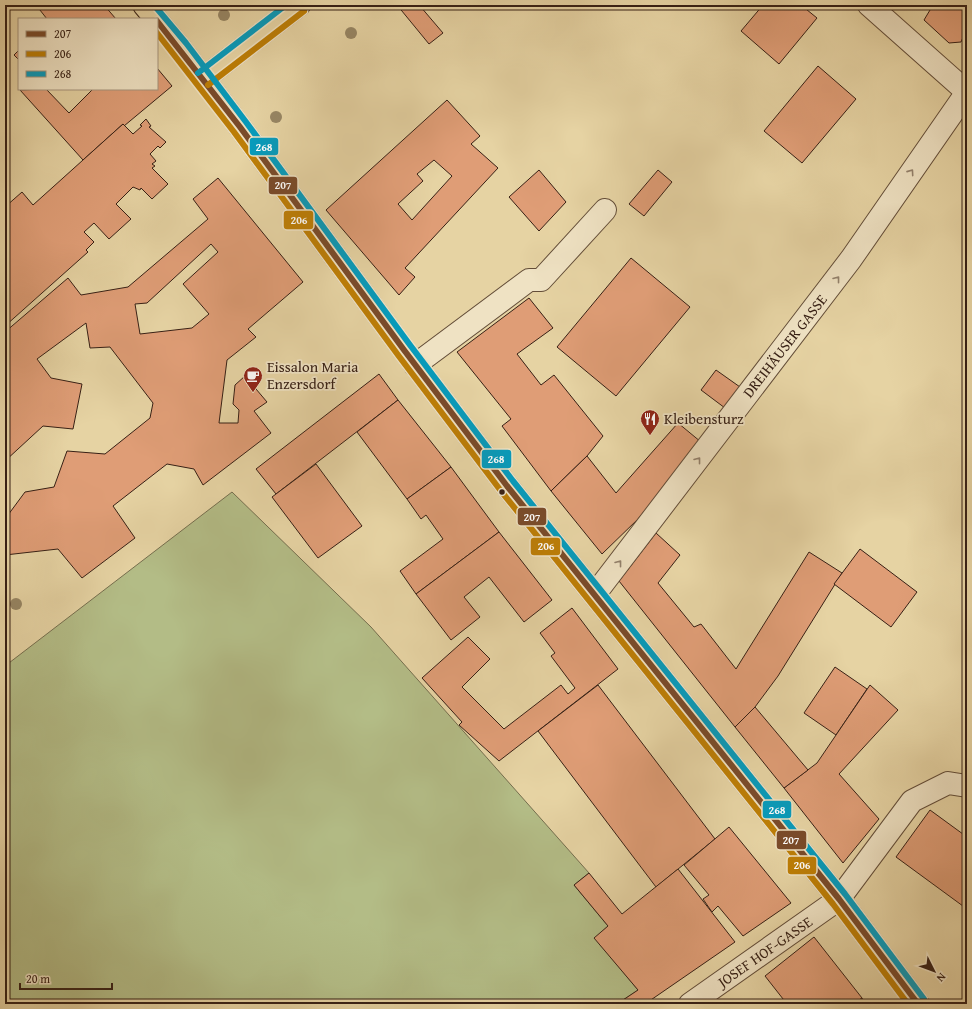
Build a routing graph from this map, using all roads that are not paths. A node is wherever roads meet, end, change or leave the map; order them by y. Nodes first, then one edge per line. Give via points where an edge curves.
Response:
1 (144, 5) edge
2 (299, 5) edge
3 (869, 5) edge
4 (154, 18) edge
5 (158, 23) edge
6 (203, 79) junction
7 (967, 92) edge
8 (606, 210) dead end
9 (415, 365) junction
10 (595, 594) junction
11 (967, 786) edge
12 (839, 899) junction
13 (690, 1004) edge
14 (918, 1004) edge

1 - 4 main road
2 - 6 main road
3 - 7 street
5 - 6 main road
6 - 9 main road
10 -> 7 street, DREIHÄUSER GASSE via 851,259
8 - 9 street via 541,280 529,280
9 - 10 main road via 507,486
10 - 12 main road
11 - 12 street, JOSEF HOF-GASSE via 948,783 912,801
12 - 13 street, JOSEF HOF-GASSE
12 - 14 main road

